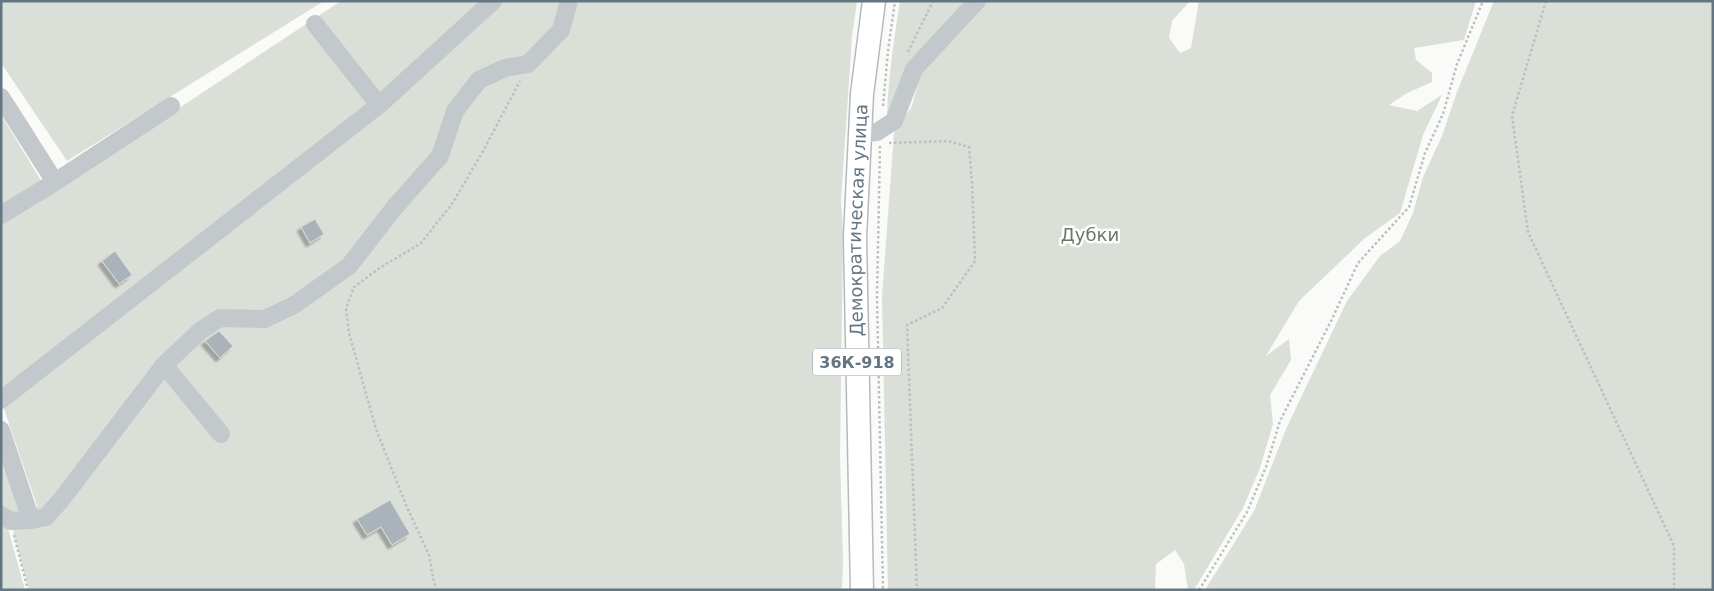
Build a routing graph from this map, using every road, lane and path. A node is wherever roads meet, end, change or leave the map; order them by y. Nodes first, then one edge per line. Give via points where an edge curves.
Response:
1 (493, 1) edge
2 (569, 1) edge
3 (874, 1) edge
4 (895, 1) edge
5 (933, 1) edge
6 (977, 1) edge
7 (1482, 1) edge
8 (1546, 1) edge
9 (315, 24) dead end
10 (906, 59) dead end
11 (528, 64) junction
12 (1, 97) edge
13 (379, 105) junction
14 (172, 106) dead end
15 (885, 127) junction
16 (859, 134) junction
17 (55, 182) junction
18 (1, 214) edge
19 (164, 365) junction
20 (1, 400) edge
21 (1, 430) edge
22 (221, 434) dead end
23 (6, 518) edge
24 (32, 520) junction
25 (28, 590) edge
26 (438, 590) edge
27 (862, 590) edge
28 (884, 590) edge
29 (917, 590) edge
30 (1200, 590) edge
31 (1674, 590) edge

1 - 13 street
2 - 11 street via 561,30
3 - 16 main road, Демократическая улица / 36К-918
4 - 15 path via 888,51
5 - 10 path
6 - 15 street via 914,69 894,121
7 - 30 path via 1457,64 1443,114 1425,153 1409,207 1358,263 1280,421 1266,467 1247,512
8 - 31 path via 1512,116 1528,232 1674,546
9 - 13 street
11 - 19 street via 506,68 478,80 455,111 440,156 349,266 294,305 264,320 220,318 200,331
11 - 26 path via 452,204 420,244 354,287 346,308 349,333 376,430 429,555
12 - 17 street
13 - 20 street
14 - 17 street
15 - 16 street via 877,132
15 - 28 path via 878,198 877,297
15 - 29 path via 889,143 948,141 969,147 972,183 975,261 942,308 907,325
16 - 27 main road, Демократическая улица / 36К-918 via 854,237
17 - 18 street
19 - 22 street
19 - 24 street via 46,518
21 - 24 street
23 - 24 street
23 - 25 path

